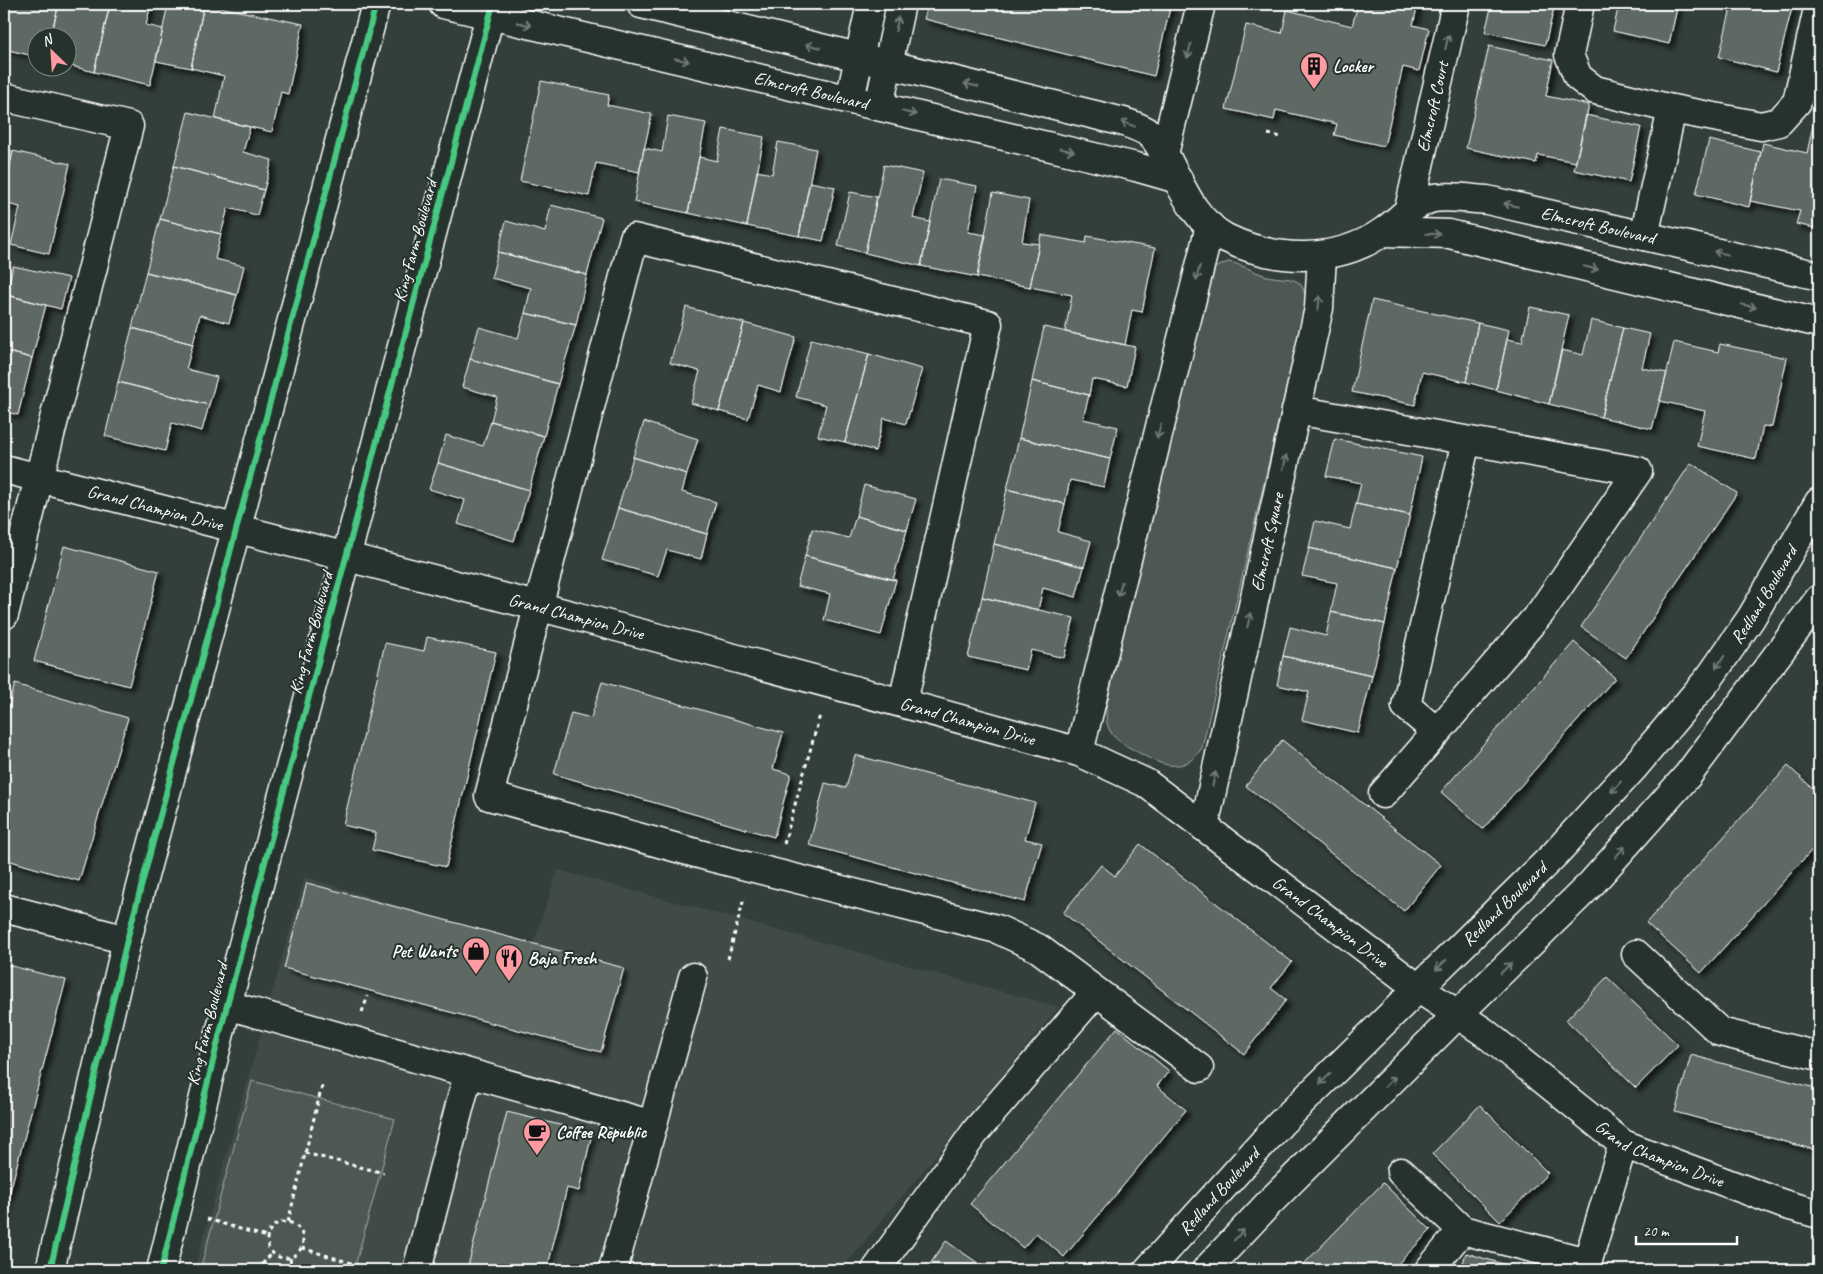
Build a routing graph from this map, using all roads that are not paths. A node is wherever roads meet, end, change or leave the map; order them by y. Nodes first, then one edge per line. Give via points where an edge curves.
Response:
1 (376, 4) edge
2 (443, 4) edge
3 (640, 4) edge
4 (871, 4) edge
5 (901, 4) edge
6 (1201, 4) edge
7 (1456, 4) edge
8 (1580, 4) edge
9 (1819, 4) edge
10 (492, 10) edge
11 (860, 58) junction
12 (888, 64) junction
13 (4, 97) edge
14 (850, 99) junction
15 (879, 106) junction
16 (1672, 109) junction
17 (1164, 154) junction
18 (1178, 180) junction
19 (1409, 209) junction
20 (1210, 226) junction
21 (1384, 232) junction
22 (1644, 236) junction
23 (1322, 256) junction
24 (1819, 276) edge
25 (1819, 323) edge
26 (1296, 410) junction
27 (1466, 441) junction
28 (4, 469) edge
29 (39, 478) junction
30 (1819, 502) edge
31 (236, 528) junction
32 (346, 558) junction
33 (1819, 599) edge
34 (540, 605) junction
35 (4, 615) edge
36 (903, 702) junction
37 (1436, 732) junction
38 (1079, 752) junction
39 (1383, 794) dead end
40 (1204, 827) junction
41 (4, 908) edge
42 (127, 940) junction
43 (1636, 954) dead end
44 (693, 977) dead end
45 (1418, 988) junction
46 (1096, 992) junction
47 (227, 1004) junction
48 (1458, 1014) junction
49 (1819, 1056) edge
50 (1199, 1068) dead end
51 (468, 1074) junction
52 (653, 1125) junction
53 (1623, 1144) junction
54 (1401, 1172) dead end
55 (1819, 1214) edge
56 (1462, 1230) junction
57 (1586, 1266) edge
58 (1432, 1269) edge
59 (50, 1270) edge
60 (161, 1270) edge
61 (417, 1270) edge
62 (613, 1270) edge
63 (876, 1270) edge
64 (1148, 1270) edge
65 (1206, 1270) edge

1 - 31 street
2 - 10 street, Elmcroft Boulevard
11 -> 3 street, Elmcroft Boulevard
4 - 11 street
12 -> 5 street
6 -> 17 street
19 -> 7 street, Elmcroft Court
8 - 16 street via 1569,54 1578,77 1595,90
9 - 16 street via 1797,102 1779,122 1761,126
10 -> 14 street, Elmcroft Boulevard
10 - 32 street, King Farm Boulevard
11 - 12 street, Elmcroft Boulevard
11 - 14 street
12 - 15 street
17 -> 12 street, Elmcroft Boulevard via 1148,132 1124,122
13 - 29 street via 128,126
14 - 15 street, Elmcroft Boulevard
15 -> 18 street, Elmcroft Boulevard via 1136,167
16 - 22 street
17 - 18 street, Elmcroft Boulevard
18 - 20 street, Elmcroft Boulevard via 1190,205
19 - 21 street, Elmcroft Boulevard
22 -> 19 street, Elmcroft Boulevard via 1487,200 1431,198
20 - 23 street, Elmcroft Boulevard via 1224,237 1262,251 1281,256
20 -> 38 street
21 - 23 street, Elmcroft Boulevard via 1354,247
21 -> 25 street, Elmcroft Boulevard via 1449,234
24 -> 22 street, Elmcroft Boulevard
26 -> 23 street, Elmcroft Square via 1319,308
26 - 27 street
40 -> 26 street, Elmcroft Square
27 - 37 street via 1406,706
27 - 37 street via 1638,472 1541,612
28 - 29 street, Grand Champion Drive
29 - 31 street, Grand Champion Drive
29 - 35 street
30 -> 45 street, Redland Boulevard via 1771,585 1710,677 1555,854
31 - 32 street, Grand Champion Drive
31 - 42 street
32 - 34 street, Grand Champion Drive
32 - 47 street, King Farm Boulevard
48 -> 33 street via 1591,884 1688,774
34 - 36 street, Grand Champion Drive
34 - 36 street via 634,238 988,324
34 - 46 street via 489,796 710,857 997,929 1038,948
36 - 38 street, Grand Champion Drive
37 - 39 street
38 - 40 street, Grand Champion Drive via 1146,783
40 - 45 street, Grand Champion Drive
41 - 42 street
42 - 59 street
43 - 49 street via 1720,1032
44 - 52 street
45 - 48 street, Grand Champion Drive
45 -> 64 street, Redland Boulevard via 1280,1124
46 - 50 street
46 - 63 street via 976,1131
47 - 51 street
47 - 60 street, King Farm Boulevard
48 - 53 street, Grand Champion Drive
65 -> 48 street
51 - 52 street
51 - 61 street
52 - 62 street
53 - 55 street, Grand Champion Drive via 1783,1204
53 - 57 street
54 - 56 street
56 - 57 street
56 - 58 street

